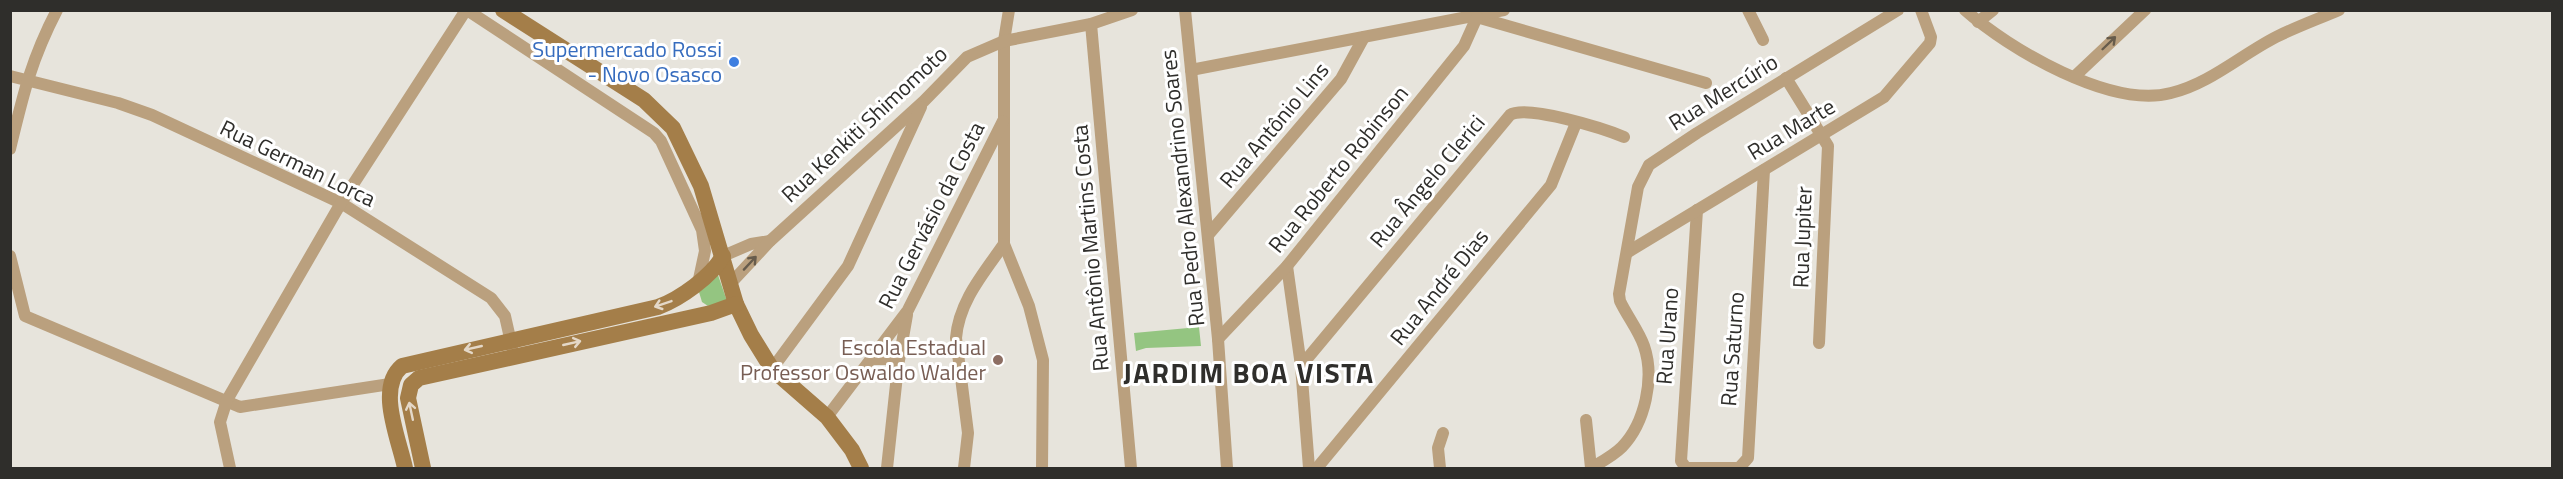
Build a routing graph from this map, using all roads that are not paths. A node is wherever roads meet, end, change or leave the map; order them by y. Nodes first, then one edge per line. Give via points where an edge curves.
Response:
1 (57, 10) edge
2 (467, 10) edge
3 (503, 10) edge
4 (1009, 10) edge
5 (1132, 10) edge
6 (1185, 10) edge
7 (1504, 10) edge
8 (1748, 10) edge
9 (1898, 10) edge
10 (1921, 10) edge
11 (1965, 10) edge
12 (1993, 10) edge
13 (2145, 10) edge
14 (2339, 10) edge
15 (1476, 14) edge
16 (1978, 22) junction
17 (1091, 24) junction
18 (1364, 37) junction
19 (1763, 40) dead end
20 (1004, 41) junction
21 (1191, 70) junction
22 (10, 76) edge
23 (2074, 77) junction
24 (1786, 78) junction
25 (26, 81) junction
26 (1706, 83) dead end
27 (924, 101) junction
28 (1005, 117) junction
29 (1576, 123) junction
30 (1822, 134) junction
31 (1624, 137) dead end
32 (10, 149) edge
33 (1764, 170) junction
34 (341, 203) junction
35 (1697, 210) junction
36 (1208, 235) junction
37 (770, 241) junction
38 (1004, 244) junction
39 (1628, 252) junction
40 (723, 255) junction
41 (10, 256) edge
42 (1287, 266) junction
43 (696, 284) junction
44 (729, 284) junction
45 (736, 304) junction
46 (908, 310) junction
47 (706, 314) junction
48 (1218, 339) junction
49 (1819, 343) dead end
50 (512, 348) junction
51 (874, 359) junction
52 (898, 366) junction
53 (1301, 366) junction
54 (772, 369) junction
55 (390, 384) junction
56 (227, 400) junction
57 (827, 417) junction
58 (1586, 420) dead end
59 (1443, 433) dead end
60 (1681, 464) joint
61 (230, 468) edge
62 (405, 468) edge
63 (423, 468) edge
64 (861, 468) edge
65 (887, 468) edge
66 (964, 468) edge
67 (1042, 468) edge
68 (1131, 468) edge
69 (1227, 468) edge
70 (1309, 468) edge
71 (1317, 468) edge
72 (1440, 468) edge
73 (1591, 468) edge

1 - 25 street
2 - 34 street
2 - 43 street via 661,141 702,230 705,251
3 - 40 street via 644,100 673,128 701,186
4 - 20 street
5 - 17 street, Rua Kenkiti Shimomoto
6 - 21 street, Rua Pedro Alexandrino Soares
7 - 15 street
8 - 19 street
9 - 24 street, Rua Mercúrio
10 - 30 street, Rua Marte via 1931,37 1929,46 1884,97
11 - 16 street
12 - 16 street
23 -> 13 street
14 - 23 street via 2277,36 2200,83 2170,94 2116,92
15 - 18 street
15 - 26 street
15 - 42 street, Rua Roberto Robinson via 1464,46
16 - 23 street via 2024,53
17 - 20 street, Rua Kenkiti Shimomoto
17 - 68 street, Rua Antônio Martins Costa
18 - 21 street
18 - 36 street, Rua Antônio Lins via 1341,79
20 - 27 street, Rua Kenkiti Shimomoto via 967,57
20 - 28 street
21 - 36 street, Rua Pedro Alexandrino Soares
22 - 25 street, Rua German Lorca
24 - 30 street
24 - 39 street, Rua Mercúrio via 1649,165 1638,187
25 - 32 street
25 - 34 street, Rua German Lorca via 135,108
27 - 37 street, Rua Kenkiti Shimomoto
27 - 54 street via 848,266
28 - 38 street
28 - 46 street, Rua Gervásio da Costa
29 - 31 street, Rua Ângelo Clerici
29 - 53 street, Rua Ângelo Clerici via 1527,111 1510,115
29 - 71 street, Rua André Dias via 1551,185
30 - 33 street, Rua Marte
30 - 49 street, Rua Jupiter via 1828,146
33 - 35 street, Rua Marte
33 - 60 street, Rua Saturno via 1748,458 1739,468 1686,468
34 - 50 street, Rua German Lorca via 491,298 505,316
34 - 56 street
35 - 39 street, Rua Marte
35 - 60 street, Rua Urano
36 - 48 street, Rua Pedro Alexandrino Soares
37 - 40 street, Rua Kenkiti Shimomoto
44 -> 37 street, Rua Kenkiti Shimomoto
38 - 66 street via 966,300 957,324 968,433
38 - 67 street via 1040,342
39 - 73 street, Rua Mercúrio via 1620,301 1644,344 1646,393 1630,437 1612,456
40 - 43 street via 717,267
40 - 44 street
41 - 56 street via 25,316
42 - 48 street, Rua Roberto Robinson
42 - 53 street
43 - 47 street via 695,302
43 -> 50 street via 658,307
44 - 45 street
45 - 47 street
45 - 54 street
46 - 51 street, Rua Gervásio da Costa
46 - 52 street
50 -> 47 street
48 - 69 street, Rua Pedro Alexandrino Soares
50 -> 55 street via 407,363 394,374
63 -> 50 street via 408,398 411,385 424,376
51 - 52 street
51 - 57 street, Rua Gervásio da Costa
52 - 65 street
53 - 70 street
54 - 57 street
55 - 56 street via 240,407
55 - 62 street
56 - 61 street via 220,422
57 - 64 street
58 - 73 street
59 - 72 street via 1438,448

